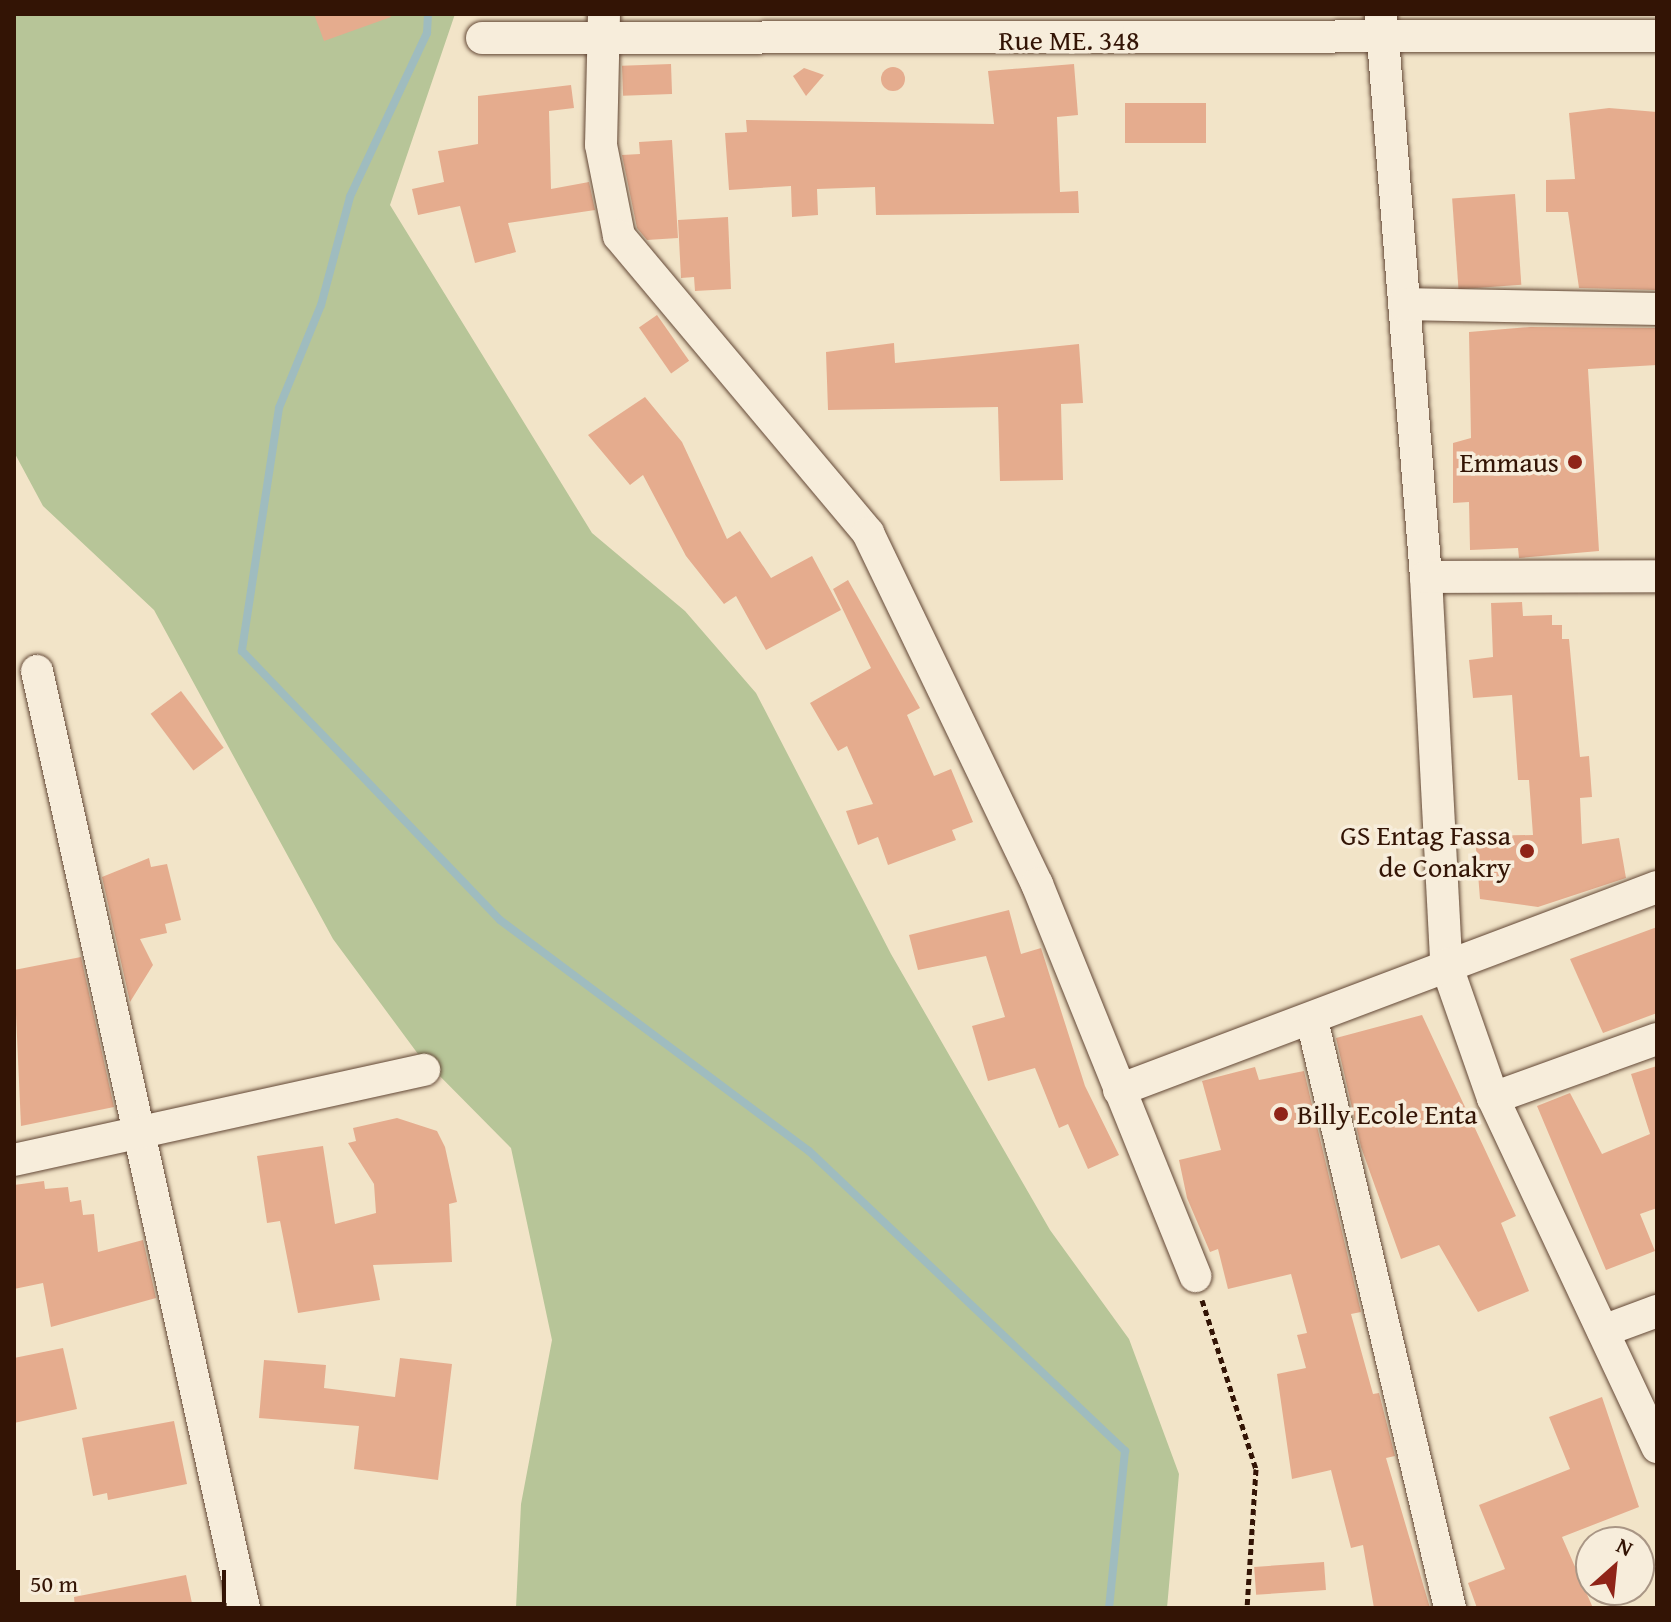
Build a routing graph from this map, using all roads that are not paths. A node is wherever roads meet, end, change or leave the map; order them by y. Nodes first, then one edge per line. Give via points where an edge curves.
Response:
1 (1381, 26) edge
2 (1088, 27) edge
3 (602, 28) edge
4 (1657, 36) edge
5 (482, 38) dead end
6 (1404, 304) junction
7 (1657, 309) edge
8 (1657, 576) edge
9 (1426, 577) junction
10 (37, 671) dead end
11 (1657, 887) edge
12 (1446, 964) junction
13 (1312, 1020) junction
14 (1657, 1039) edge
15 (424, 1070) dead end
16 (1119, 1090) junction
17 (1493, 1098) junction
18 (137, 1133) junction
19 (14, 1160) edge
20 (1195, 1276) road end
21 (1657, 1311) edge
22 (1603, 1331) junction
23 (1657, 1447) edge
24 (244, 1608) edge
25 (1450, 1608) edge

1 - 2 street, Rue ME. 348
1 - 4 street, Rue ME. 348
1 - 6 street
2 - 3 street, Rue ME. 348
3 - 5 street, Rue ME. 348
3 - 16 street via 601,145 619,236 868,533 1037,884
6 - 7 street
6 - 9 street
8 - 9 street
9 - 12 street
10 - 18 street
11 - 12 street
12 - 13 street
12 - 17 street
13 - 16 street
13 - 25 street
14 - 17 street
15 - 18 street
16 - 20 street
17 - 22 street
18 - 19 street
18 - 24 street
21 - 22 street
22 - 23 street

